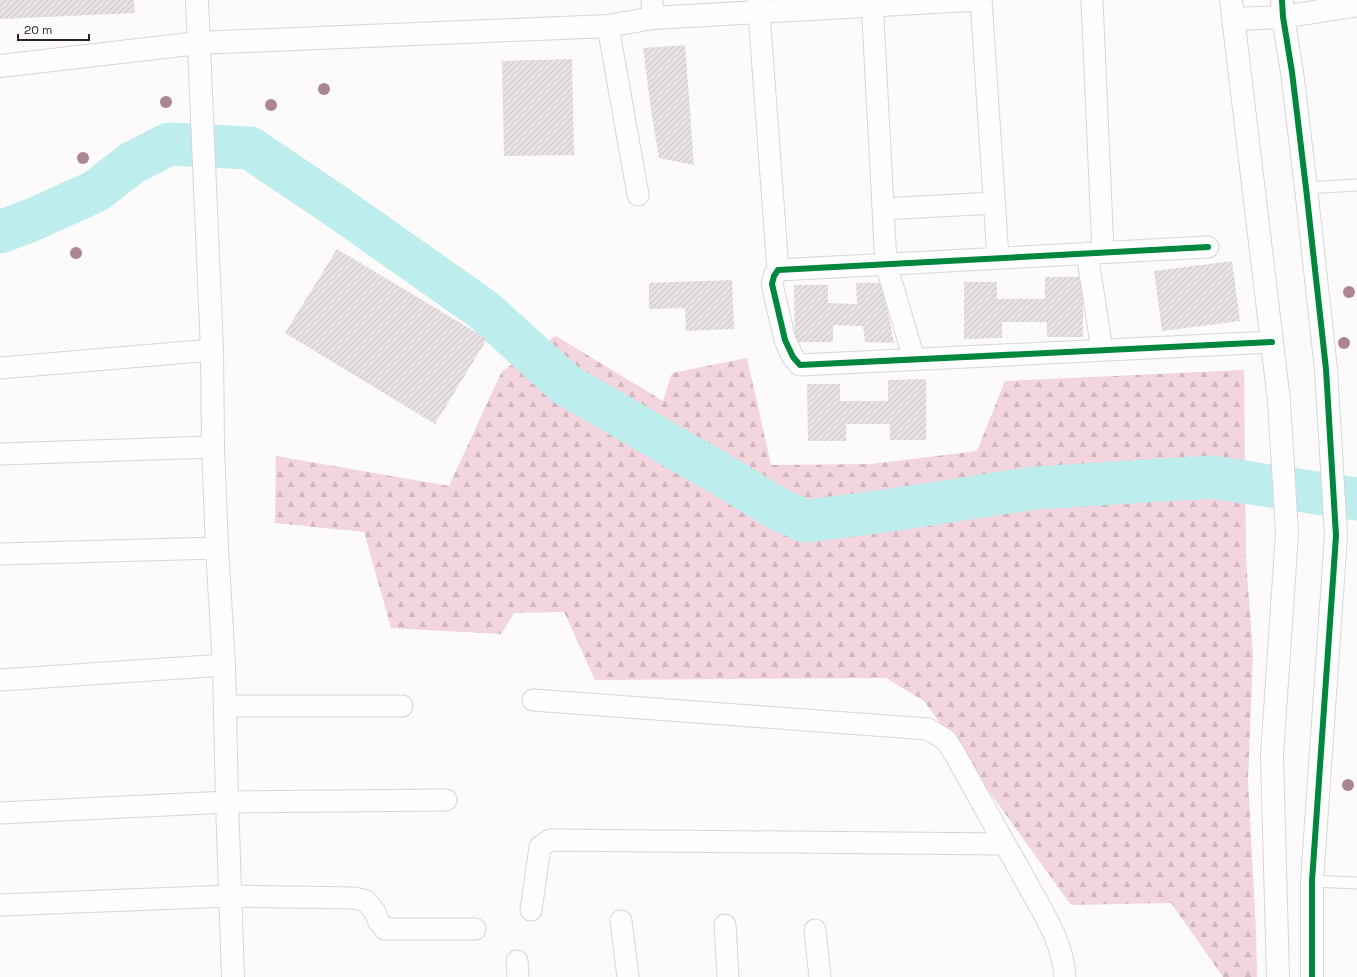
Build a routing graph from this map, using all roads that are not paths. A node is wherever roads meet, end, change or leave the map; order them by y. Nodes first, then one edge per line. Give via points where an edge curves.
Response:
1 (197, 0) edge
2 (970, 0) edge
3 (981, 0) edge
4 (1092, 0) edge
5 (872, 3) edge
6 (1357, 5) edge
7 (758, 6) edge
8 (1283, 8) edge
9 (653, 9) edge
10 (1232, 9) edge
11 (608, 26) junction
12 (198, 43) junction
13 (0, 66) edge
14 (1357, 185) edge
15 (1306, 188) junction
16 (638, 195) dead end
17 (994, 203) junction
18 (884, 209) junction
19 (1208, 247) dead end
20 (1095, 253) junction
21 (998, 258) junction
22 (886, 264) junction
23 (778, 270) junction
24 (1272, 342) junction
25 (212, 350) junction
26 (1102, 350) junction
27 (914, 359) junction
28 (0, 368) edge
29 (213, 447) junction
30 (0, 454) edge
31 (217, 548) junction
32 (0, 554) edge
33 (224, 665) junction
34 (0, 680) edge
35 (533, 700) dead end
36 (225, 706) junction
37 (402, 706) dead end
38 (446, 800) dead end
39 (227, 802) junction
40 (0, 813) edge
41 (1005, 844) junction
42 (1312, 881) junction
43 (1357, 883) edge
44 (230, 896) junction
45 (0, 905) edge
46 (531, 910) dead end
47 (622, 920) dead end
48 (725, 925) dead end
49 (475, 929) dead end
50 (815, 930) dead end
51 (233, 977) edge
52 (628, 977) edge
53 (728, 977) edge
54 (820, 977) edge
55 (1065, 977) edge
56 (1278, 977) edge
57 (1312, 977) edge

1 - 12 street
2 - 5 street
3 - 17 street
4 - 20 street
5 - 7 street
5 - 18 street
6 - 8 street
7 - 9 street
7 - 23 street
8 - 10 street
8 - 15 street
9 - 11 street
10 - 24 street
11 - 12 street
11 - 16 street
12 - 13 street
12 - 25 street
14 - 15 lane
15 - 42 street via 1326,369 1336,536
17 - 18 street
17 - 21 street
18 - 22 street
19 - 20 street
20 - 21 street
20 - 26 street
21 - 22 street
22 - 23 street
22 - 27 street
23 - 27 street via 772,284 785,340 793,358 800,365
24 - 26 street
24 - 56 street via 1279,401 1287,533 1272,756
25 - 28 street
25 - 29 street
26 - 27 street
29 - 30 street
29 - 31 street
31 - 32 street
31 - 33 street
33 - 34 street
33 - 36 street
35 - 41 street via 928,729 946,740
36 - 37 street
36 - 39 street
38 - 39 street
39 - 40 street
39 - 44 street
41 - 46 street via 550,840 540,847
41 - 55 street via 1056,937 1064,963
42 - 43 lane
42 - 57 street
44 - 45 street
44 - 49 street via 354,898 366,901 385,929
44 - 51 street
47 - 52 street
48 - 53 street
50 - 54 street

